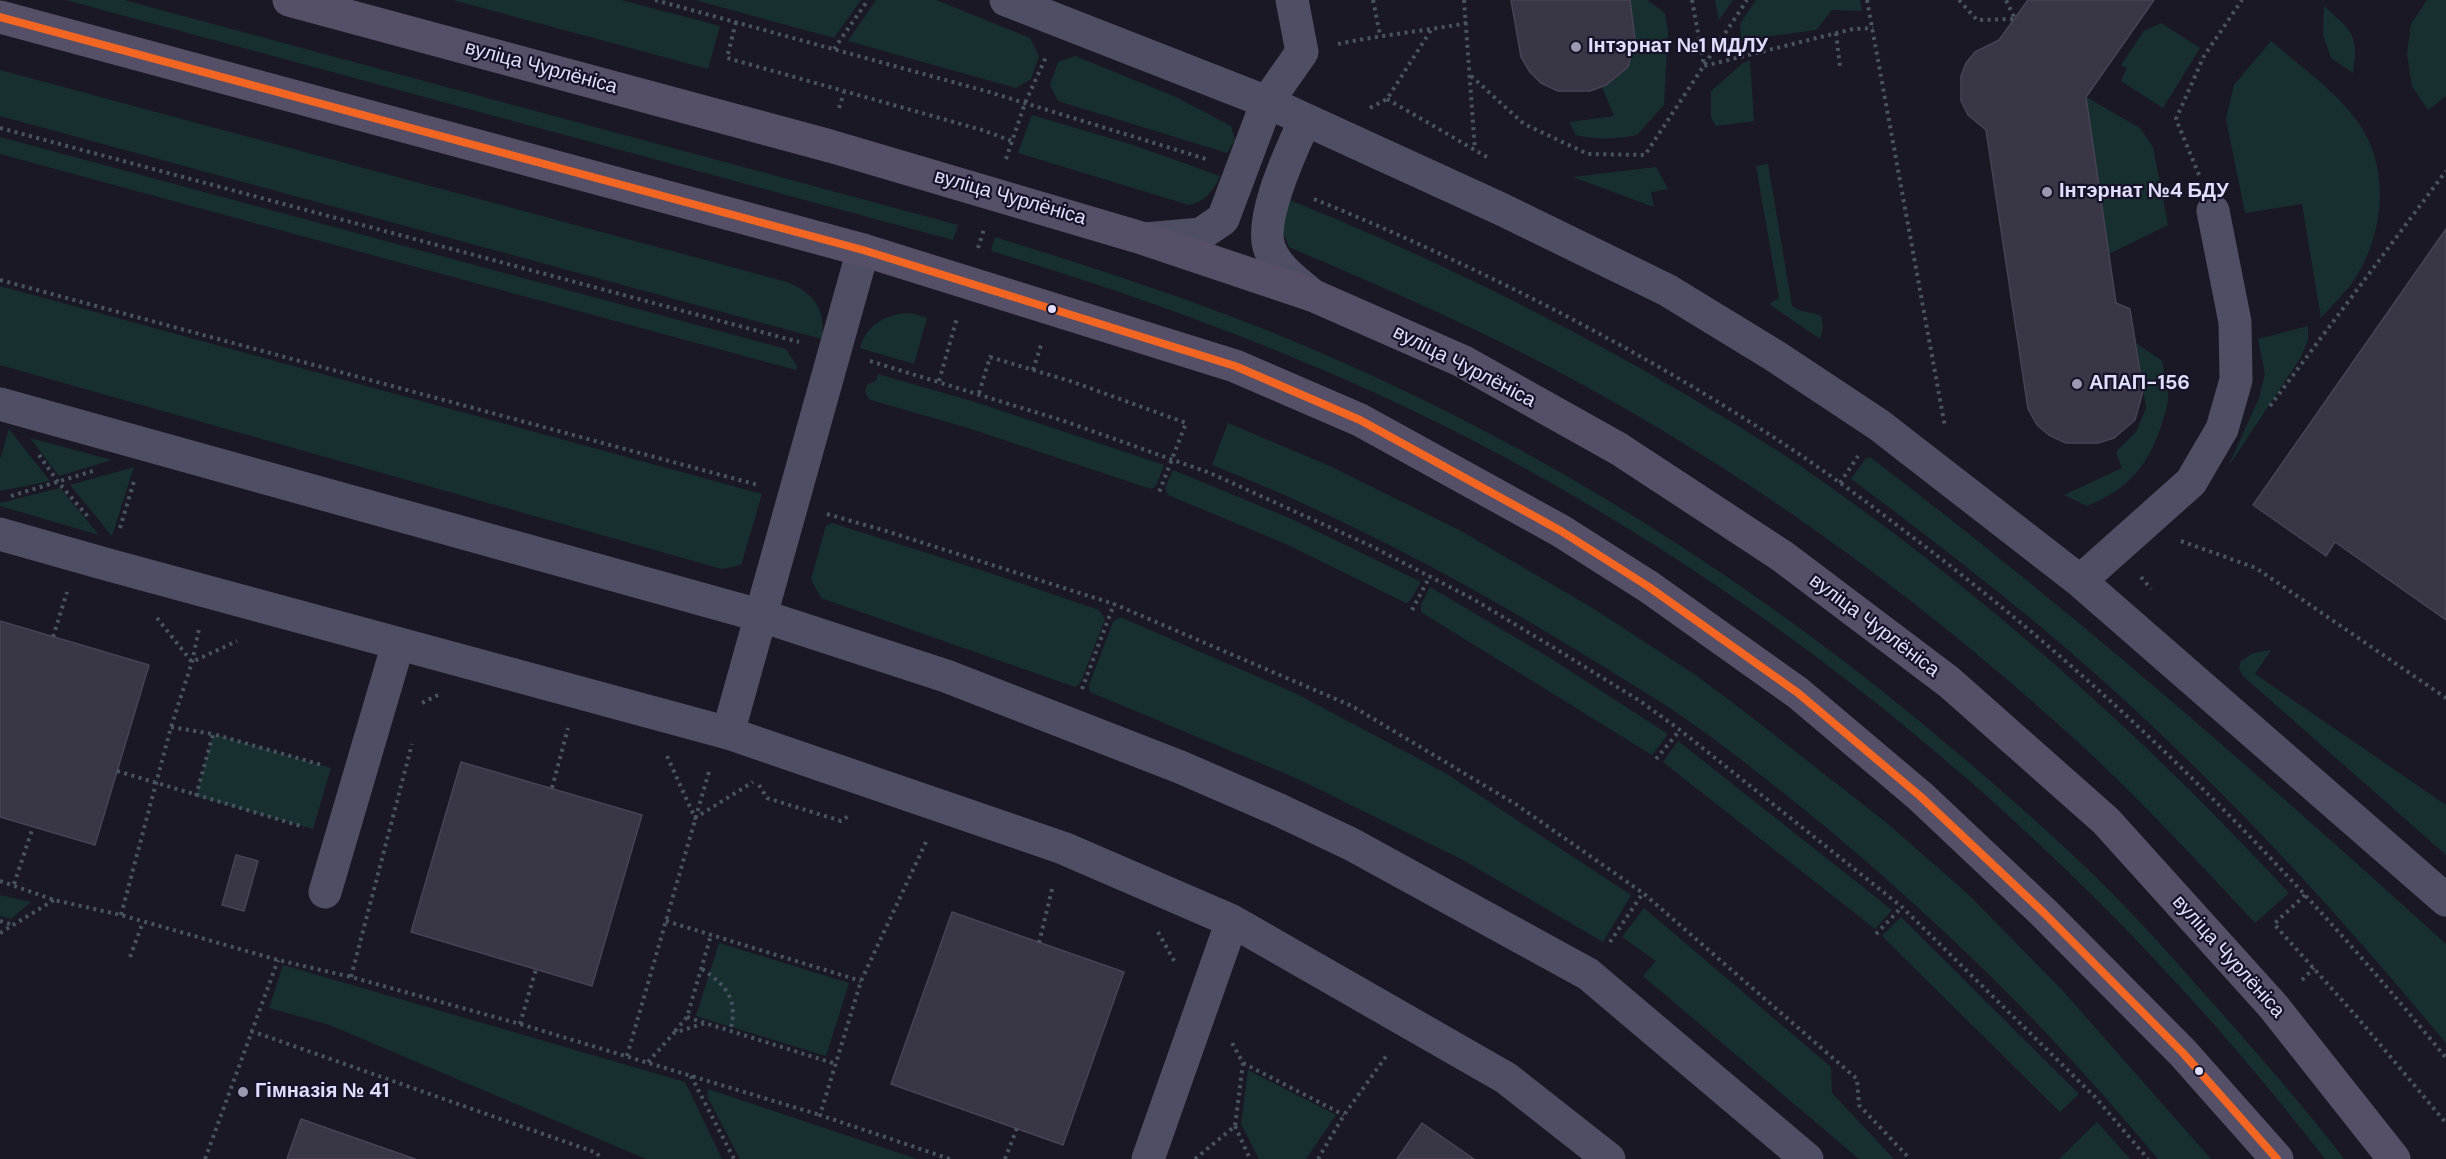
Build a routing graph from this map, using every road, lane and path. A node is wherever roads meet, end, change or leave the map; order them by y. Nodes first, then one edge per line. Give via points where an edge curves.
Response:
1 (289, 0) edge
2 (868, 0) edge
3 (1006, 0) edge
4 (1292, 0) edge
5 (1373, 0) edge
6 (1464, 0) edge
7 (1692, 0) edge
8 (1747, 0) edge
9 (1867, 0) edge
10 (1959, 0) edge
11 (2006, 0) edge
12 (2242, 0) edge
13 (0, 17) edge
14 (736, 22) dead end
15 (1467, 23) junction
16 (1873, 28) junction
17 (1836, 33) junction
18 (1380, 36) junction
19 (834, 49) dead end
20 (1302, 52) junction
21 (1704, 66) junction
22 (1840, 67) dead end
23 (1471, 76) junction
24 (1267, 102) junction
25 (1305, 120) junction
26 (0, 128) edge
27 (1012, 141) dead end
28 (1475, 151) dead end
29 (2446, 171) edge
30 (2213, 211) joint
31 (1145, 239) junction
32 (863, 250) junction
33 (0, 280) edge
34 (1312, 295) junction
35 (836, 352) junction
36 (979, 393) junction
37 (3, 404) edge
38 (2270, 406) dead end
39 (1946, 431) dead end
40 (1172, 459) junction
41 (98, 470) dead end
42 (136, 474) dead end
43 (58, 482) junction
44 (760, 485) dead end
45 (1158, 495) dead end
46 (10, 496) dead end
47 (820, 512) dead end
48 (93, 522) dead end
49 (0, 534) edge
50 (117, 536) dead end
51 (2171, 538) dead end
52 (2147, 569) dead end
53 (1430, 576) junction
54 (2141, 577) dead end
55 (2080, 580) junction
56 (68, 586) dead end
57 (1114, 604) junction
58 (1412, 610) dead end
59 (762, 616) junction
60 (157, 617) dead end
61 (201, 619) dead end
62 (53, 637) dead end
63 (246, 637) dead end
64 (398, 644) junction
65 (192, 662) junction
66 (1080, 696) dead end
67 (2446, 698) edge
68 (422, 703) dead end
69 (419, 714) dead end
70 (569, 723) dead end
71 (171, 727) junction
72 (1680, 730) junction
73 (728, 733) junction
74 (213, 735) junction
75 (413, 737) dead end
76 (664, 750) dead end
77 (1656, 759) dead end
78 (711, 766) dead end
79 (331, 768) dead end
80 (117, 771) dead end
81 (756, 780) dead end
82 (157, 784) junction
83 (552, 788) dead end
84 (196, 795) junction
85 (695, 818) junction
86 (33, 827) dead end
87 (313, 830) dead end
88 (931, 831) dead end
89 (1063, 848) junction
90 (0, 880) edge
91 (15, 884) junction
92 (325, 892) dead end
93 (1643, 893) junction
94 (2305, 895) dead end
95 (54, 900) junction
96 (2446, 900) edge
97 (1902, 907) junction
98 (122, 915) junction
99 (0, 921) edge
100 (666, 921) junction
101 (1232, 921) junction
102 (143, 922) junction
103 (13, 924) junction
104 (1156, 929) dead end
105 (0, 933) edge
106 (1876, 934) dead end
107 (711, 935) junction
108 (1039, 943) dead end
109 (1604, 950) dead end
110 (130, 957) dead end
111 (278, 960) junction
112 (1178, 967) dead end
113 (536, 969) dead end
114 (702, 969) junction
115 (351, 977) junction
116 (861, 981) junction
117 (687, 1017) junction
118 (705, 1023) junction
119 (520, 1024) junction
120 (251, 1031) junction
121 (730, 1031) junction
122 (674, 1033) junction
123 (1227, 1035) dead end
124 (1388, 1054) dead end
125 (627, 1056) junction
126 (648, 1062) junction
127 (1243, 1063) junction
128 (836, 1064) junction
129 (691, 1076) junction
130 (1344, 1114) junction
131 (820, 1115) junction
132 (2446, 1123) edge
133 (1234, 1126) junction
134 (1017, 1128) dead end
135 (206, 1159) edge
136 (601, 1159) edge
137 (734, 1159) edge
138 (950, 1159) edge
139 (1005, 1159) edge
140 (1148, 1159) edge
141 (1195, 1159) edge
142 (1250, 1159) edge
143 (1318, 1159) edge
144 (1609, 1159) edge
145 (1807, 1159) edge
146 (1910, 1159) edge
147 (2148, 1159) edge
148 (2277, 1159) edge
149 (2394, 1159) edge

1 - 31 main road, вуліца Чурлёніса via 830,146
2 - 19 path
3 - 24 lane
4 - 20 lane
5 - 18 path
6 - 15 path
7 - 21 path
8 - 21 path
9 - 16 path
10 - 11 path via 1977,20 2015,19
12 - 30 path via 2204,56 2176,119
13 - 32 main road
14 - 27 path via 727,58
15 - 18 path
15 - 23 path
16 - 17 path
16 - 39 path
17 - 21 path
17 - 22 path
18 - 20 path
20 - 24 lane
21 - 23 path via 1645,155 1588,154 1524,124
23 - 28 path
24 - 25 lane
24 - 31 lane via 1223,219 1201,234
25 - 34 lane via 1278,185 1268,224 1269,250 1280,268
25 - 55 lane via 1667,290 1879,424
26 - 35 path
29 - 38 path
30 - 55 lane via 2235,322 2236,380 2222,429 2191,482
31 - 34 main road, вуліца Чурлёніса
32 - 35 lane
32 - 148 main road via 1235,366 1360,420 1561,531 1798,693 1920,795 2183,1053
33 - 44 path
34 - 149 main road, вуліца Чурлёніса via 1462,361 1619,450 1782,556 1949,682 2106,821 2273,1006
35 - 36 path
35 - 59 lane
36 - 40 path
36 - 40 path via 990,357 1073,382 1186,423
37 - 43 path
37 - 59 lane
40 - 45 path
40 - 53 path via 1297,511
41 - 43 path
42 - 50 path
43 - 46 path
43 - 48 path
47 - 57 path
49 - 64 lane
51 - 67 path via 2256,568
52 - 54 path
53 - 58 path
53 - 72 path via 1556,648
55 - 96 lane
56 - 62 path
57 - 66 path
57 - 93 path via 1352,706 1517,805
59 - 73 lane
59 - 145 lane via 946,676 1075,724 1351,844 1588,974
60 - 65 path
61 - 65 path
63 - 65 path
64 - 73 lane
64 - 92 lane
65 - 71 path
68 - 69 path
70 - 83 path
71 - 74 path
71 - 82 path
72 - 77 path
72 - 97 path
73 - 89 lane
74 - 79 path
74 - 84 path
75 - 115 path
76 - 85 path
78 - 85 path
80 - 82 path
81 - 85 path
82 - 84 path
82 - 98 path
84 - 87 path
85 - 100 path
86 - 91 path
88 - 116 path
89 - 101 lane
89 - 108 path
90 - 91 path
91 - 95 path
93 - 109 path
93 - 146 path via 1857,1079 1859,1106
94 - 132 path via 2274,924 2399,1064
95 - 98 path
95 - 103 path
97 - 106 path
97 - 147 path via 2095,1097
98 - 102 path
99 - 103 path
100 - 107 path
100 - 125 path
101 - 140 lane
101 - 144 lane via 1506,1078
102 - 110 path
102 - 111 path
103 - 105 path
104 - 112 path
107 - 114 path
107 - 116 path
111 - 115 path
111 - 120 path
113 - 119 path
114 - 117 path
114 - 121 path via 722,982 729,994 733,1011
115 - 119 path
116 - 128 path
117 - 118 path
117 - 122 path
118 - 121 path
118 - 122 path
119 - 125 path
120 - 135 path
120 - 136 path via 597,1153
121 - 128 path
122 - 126 path
123 - 127 path
124 - 130 path
125 - 126 path
126 - 129 path
127 - 130 path
127 - 133 path
128 - 131 path
129 - 131 path
129 - 137 path
130 - 143 path
131 - 138 path
133 - 141 path
133 - 142 path
134 - 139 path

